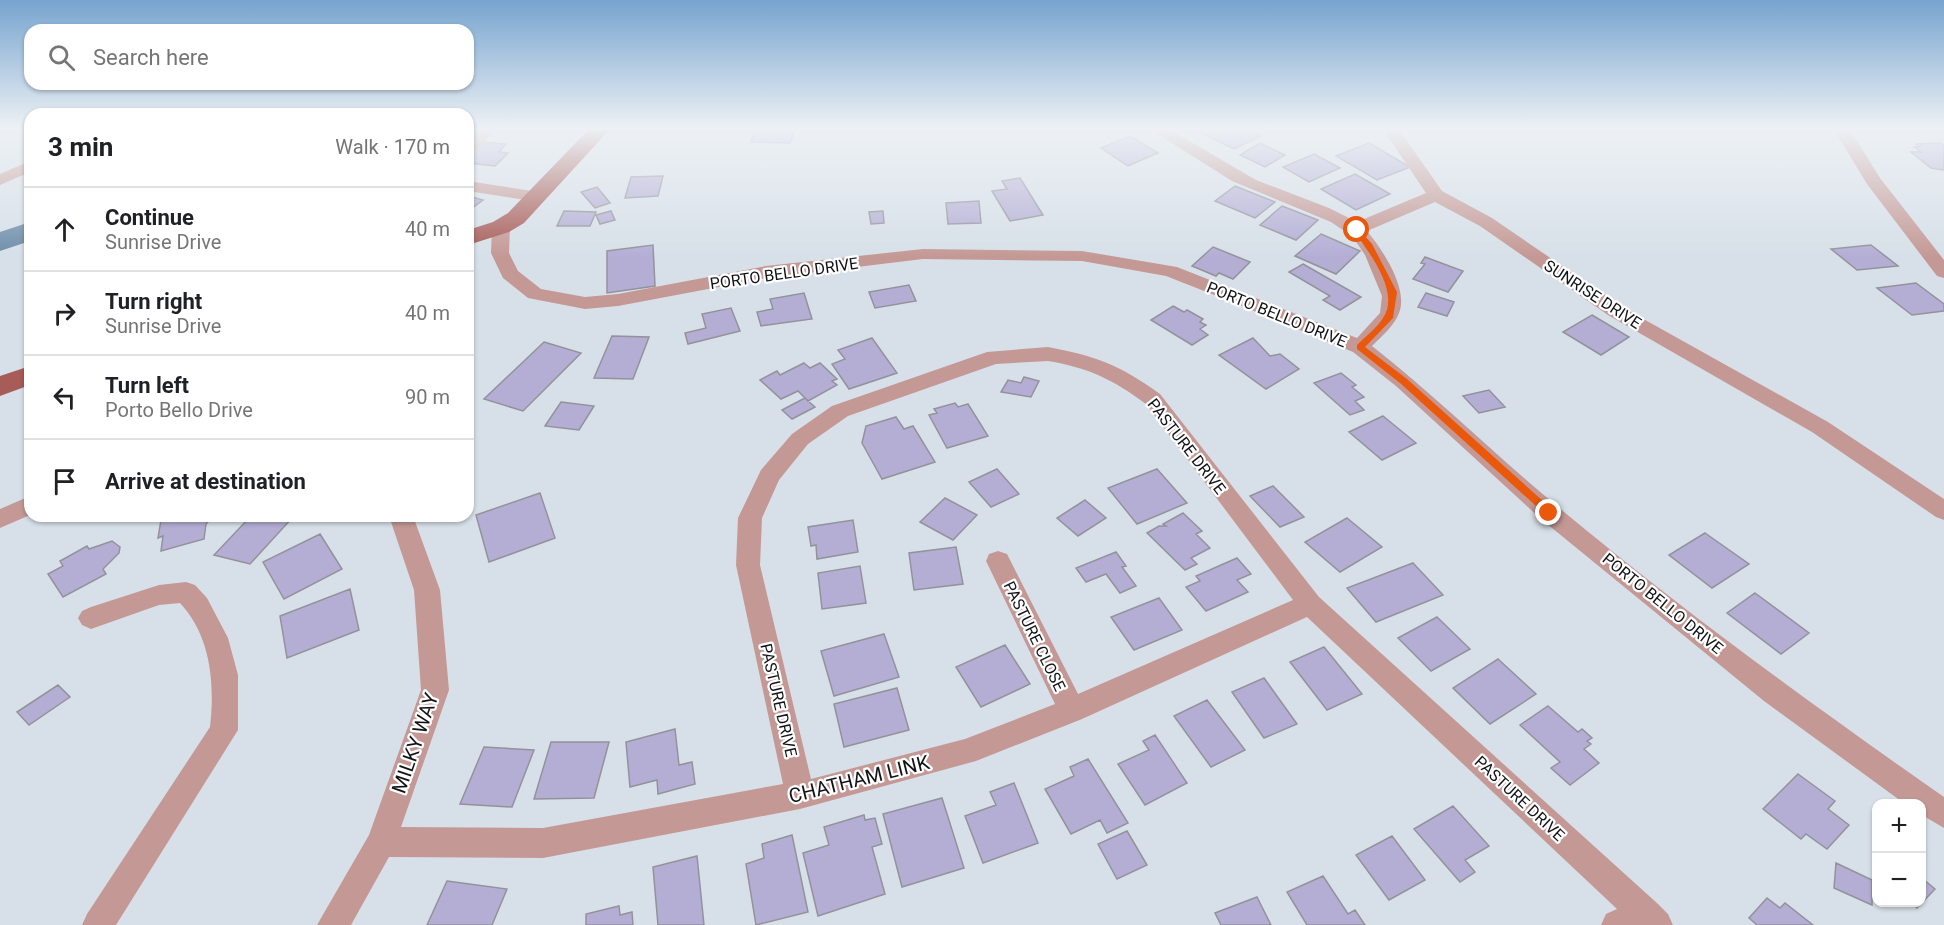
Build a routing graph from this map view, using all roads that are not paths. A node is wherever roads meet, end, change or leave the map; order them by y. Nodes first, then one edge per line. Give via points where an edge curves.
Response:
1 (19, 171) edge
2 (561, 171) edge
3 (1224, 171) edge
4 (1420, 171) edge
5 (1868, 171) edge
6 (0, 180) edge
7 (474, 187) edge
8 (1436, 195) junction
9 (538, 196) junction
10 (501, 227) junction
11 (1357, 230) junction
12 (474, 236) edge
13 (1944, 272) edge
14 (1360, 347) junction
15 (24, 377) edge
16 (0, 387) edge
17 (24, 508) edge
18 (1944, 510) edge
19 (0, 519) edge
20 (402, 522) edge
21 (998, 561) dead end
22 (1310, 604) junction
23 (91, 618) dead end
24 (1072, 710) junction
25 (800, 795) junction
26 (1944, 814) edge
27 (381, 842) junction
28 (1652, 920) edge
29 (98, 925) edge
30 (333, 925) edge
31 (1617, 925) edge

1 - 6 street
2 - 9 main road
3 - 11 street
4 - 8 street
5 - 13 street
7 - 9 street
8 - 11 street
8 - 18 street, SUNRISE DRIVE via 1486,222 1615,311 1820,427
9 - 10 main road
10 - 12 main road
10 - 14 street, PORTO BELLO DRIVE via 500,253 510,274 534,294 555,299 585,303 618,300 766,272 923,254 1082,256 1170,271
11 - 14 street via 1393,292 1389,318
14 - 26 street, PORTO BELLO DRIVE via 1549,513 1774,693
15 - 16 main road
17 - 19 street
20 - 27 street, MILKY WAY via 427,590 435,690
21 - 24 street, PASTURE CLOSE
22 - 24 street, CHATHAM LINK
22 - 25 street, PASTURE DRIVE via 1153,399 1123,376 1087,361 1048,354 994,357 840,411 800,439 768,476 750,518 748,565
22 - 28 street, PASTURE DRIVE
23 - 29 street via 159,595 186,592 198,603 214,640 225,672 228,705 224,730
24 - 25 street, CHATHAM LINK via 966,752
25 - 27 street, CHATHAM LINK via 543,843
27 - 30 street, MILKY WAY
28 - 31 street

